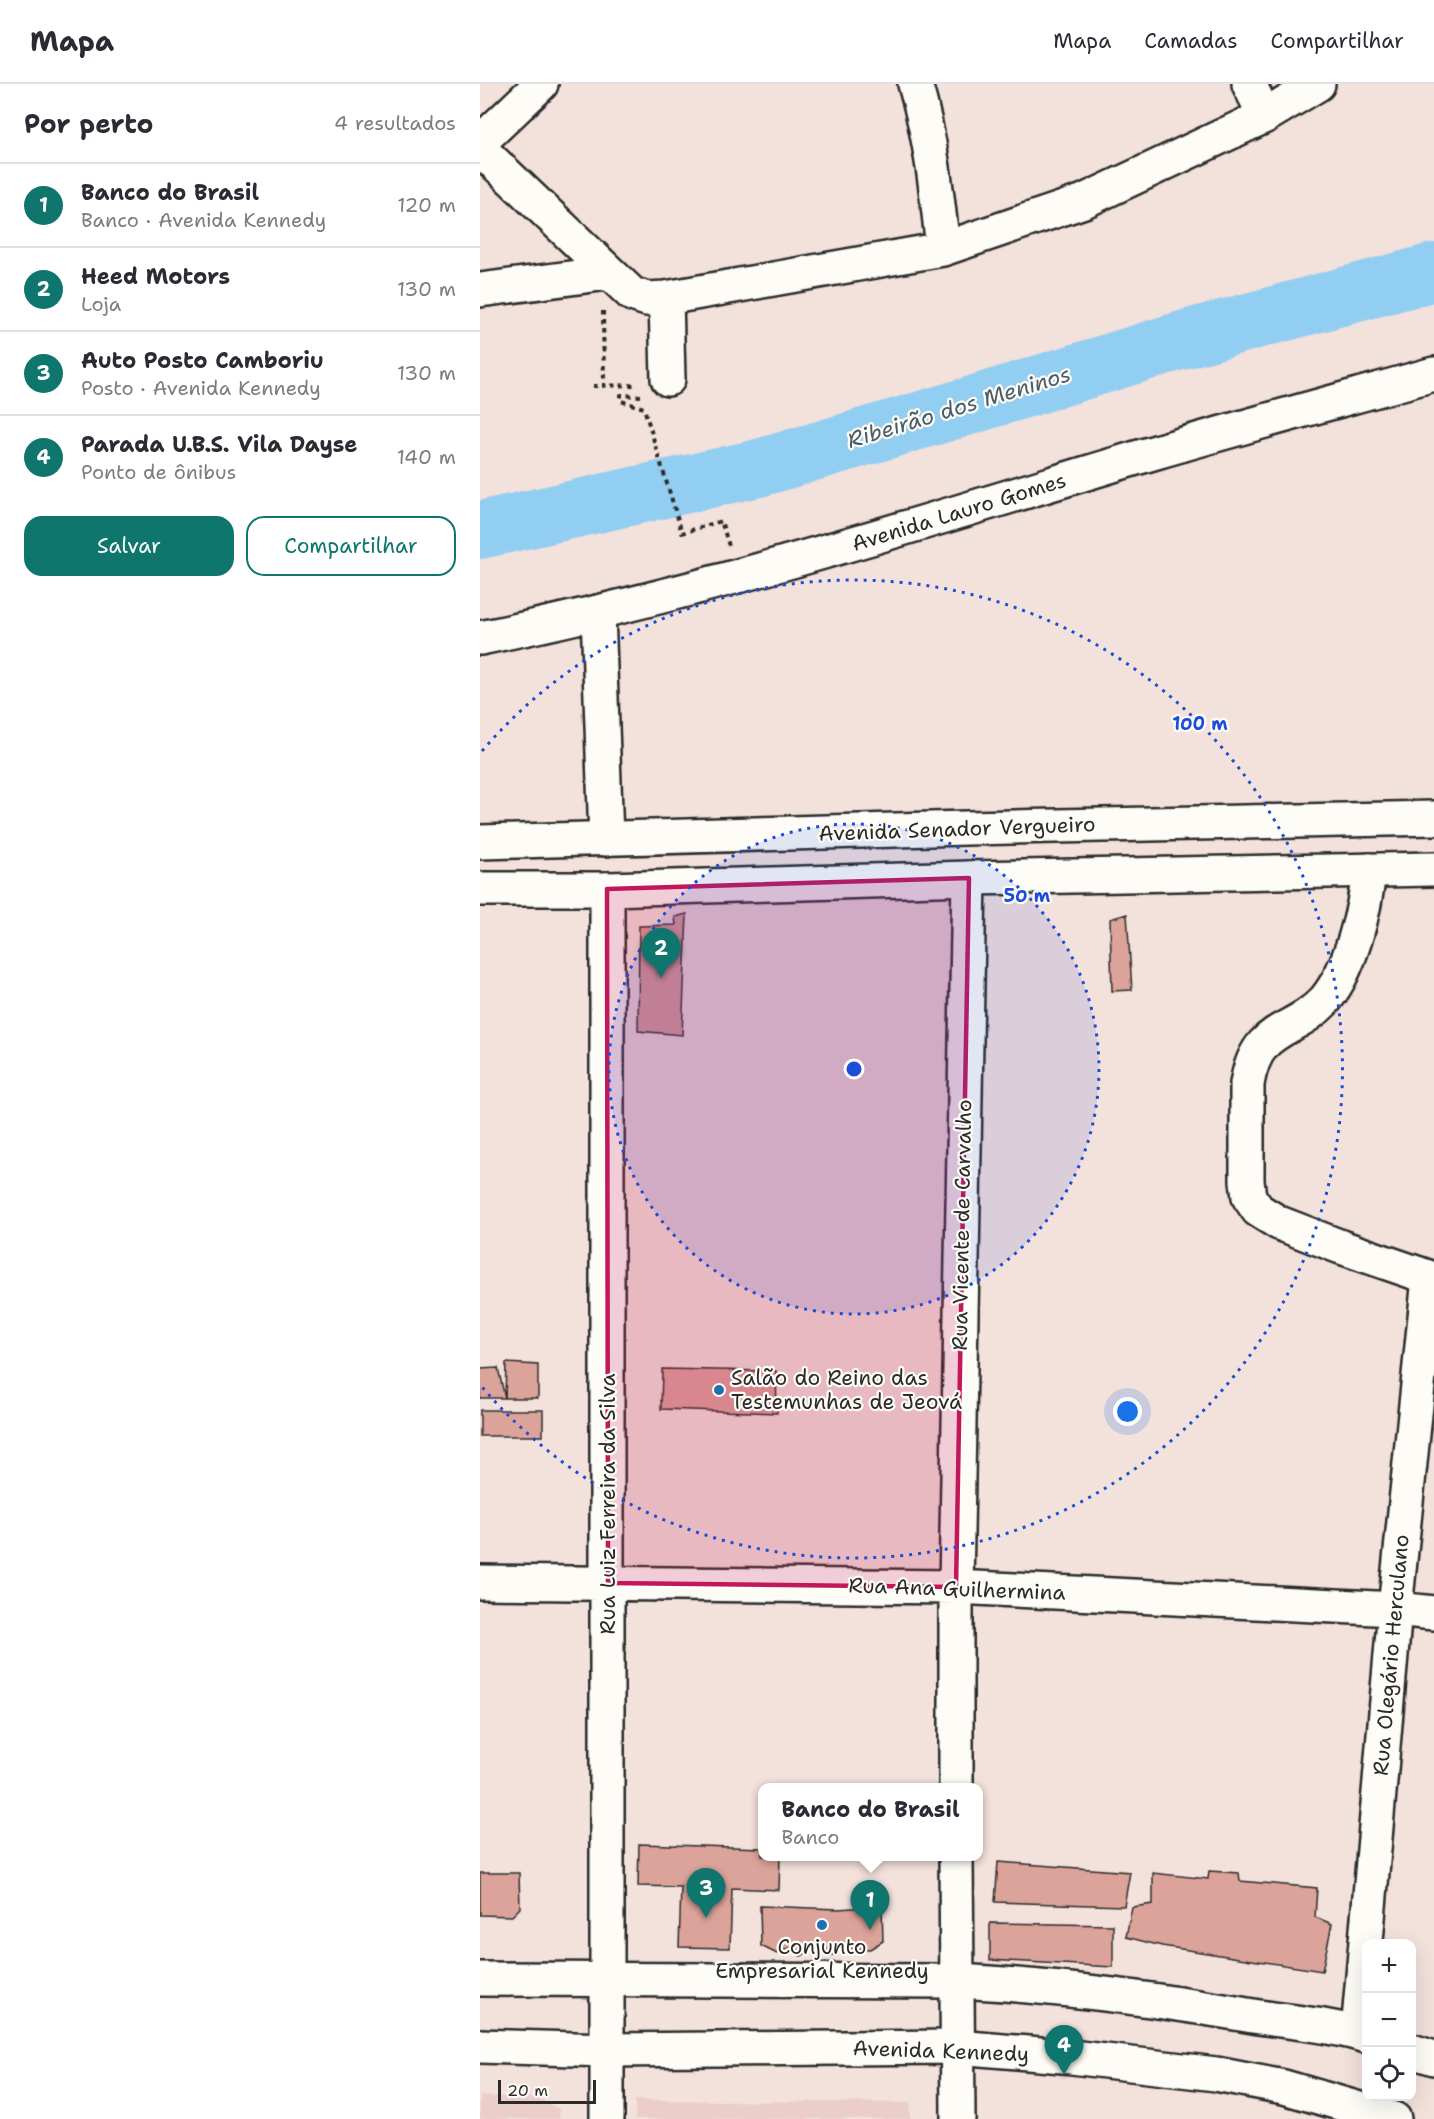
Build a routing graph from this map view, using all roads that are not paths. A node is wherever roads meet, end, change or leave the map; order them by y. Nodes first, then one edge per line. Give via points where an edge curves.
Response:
1 (541, 84) edge
2 (915, 84) edge
3 (1249, 84) edge
4 (1318, 84) edge
5 (1265, 116) junction
6 (480, 142) edge
7 (480, 149) edge
8 (943, 249) junction
9 (605, 273) junction
10 (480, 290) edge
11 (666, 298) junction
12 (1434, 374) edge
13 (653, 382) road end
14 (598, 612) junction
15 (480, 638) edge
16 (1434, 818) edge
17 (606, 839) junction
18 (480, 842) edge
19 (1434, 869) edge
20 (1369, 870) junction
21 (969, 878) junction
22 (480, 888) edge
23 (608, 889) junction
24 (1431, 1278) edge
25 (480, 1582) edge
26 (608, 1583) junction
27 (956, 1587) junction
28 (1395, 1609) junction
29 (1434, 1613) edge
30 (956, 1783) edge
31 (956, 1861) edge
32 (480, 1979) edge
33 (606, 1979) junction
34 (957, 1981) junction
35 (1365, 1993) edge
36 (1362, 2034) edge
37 (480, 2046) edge
38 (957, 2048) junction
39 (607, 2050) junction
40 (1416, 2051) edge
41 (1434, 2058) edge
42 (1349, 2112) edge
43 (607, 2119) edge
44 (958, 2119) edge
45 (1394, 2119) edge

1 - 6 street
2 - 8 street via 933,165
3 - 5 street
4 - 5 street
5 - 8 street via 1084,201
7 - 9 street
8 - 11 street
9 - 10 street
9 - 11 street via 636,296
11 - 13 street
12 - 14 street, Avenida Lauro Gomes via 859,543
14 - 15 street, Avenida Lauro Gomes
14 - 17 street
16 - 17 street, Avenida Senador Vergueiro
17 - 18 street, Avenida Senador Vergueiro
19 - 20 street
20 - 21 street
20 - 24 street via 1363,907 1340,977 1316,1008 1272,1034 1250,1068 1249,1197 1268,1218
21 - 23 street
21 - 27 street, Rua Vicente de Carvalho
22 - 23 street
23 - 26 street, Rua Luiz Ferreira da Silva
24 - 28 street, Rua Olegário Herculano
25 - 26 street, Rua Ana Guilhermina
26 - 27 street, Rua Ana Guilhermina
26 - 33 street, Rua Luiz Ferreira da Silva
27 - 28 street, Rua Ana Guilhermina
27 - 30 street, Rua Vicente de Carvalho
28 - 29 street, Rua Ana Guilhermina
28 - 35 street, Rua Olegário Herculano
31 - 34 street
32 - 33 street
33 - 34 street
33 - 39 street, Rua Luiz Ferreira da Silva
34 - 36 street via 1112,1994
34 - 38 street
37 - 39 street, Avenida Kennedy
38 - 39 street, Avenida Kennedy
38 - 42 street, Avenida Kennedy via 1216,2074 1284,2087
38 - 44 street
39 - 43 street, Rua Luiz Ferreira da Silva
40 - 41 street
42 - 45 street, Avenida Kennedy

